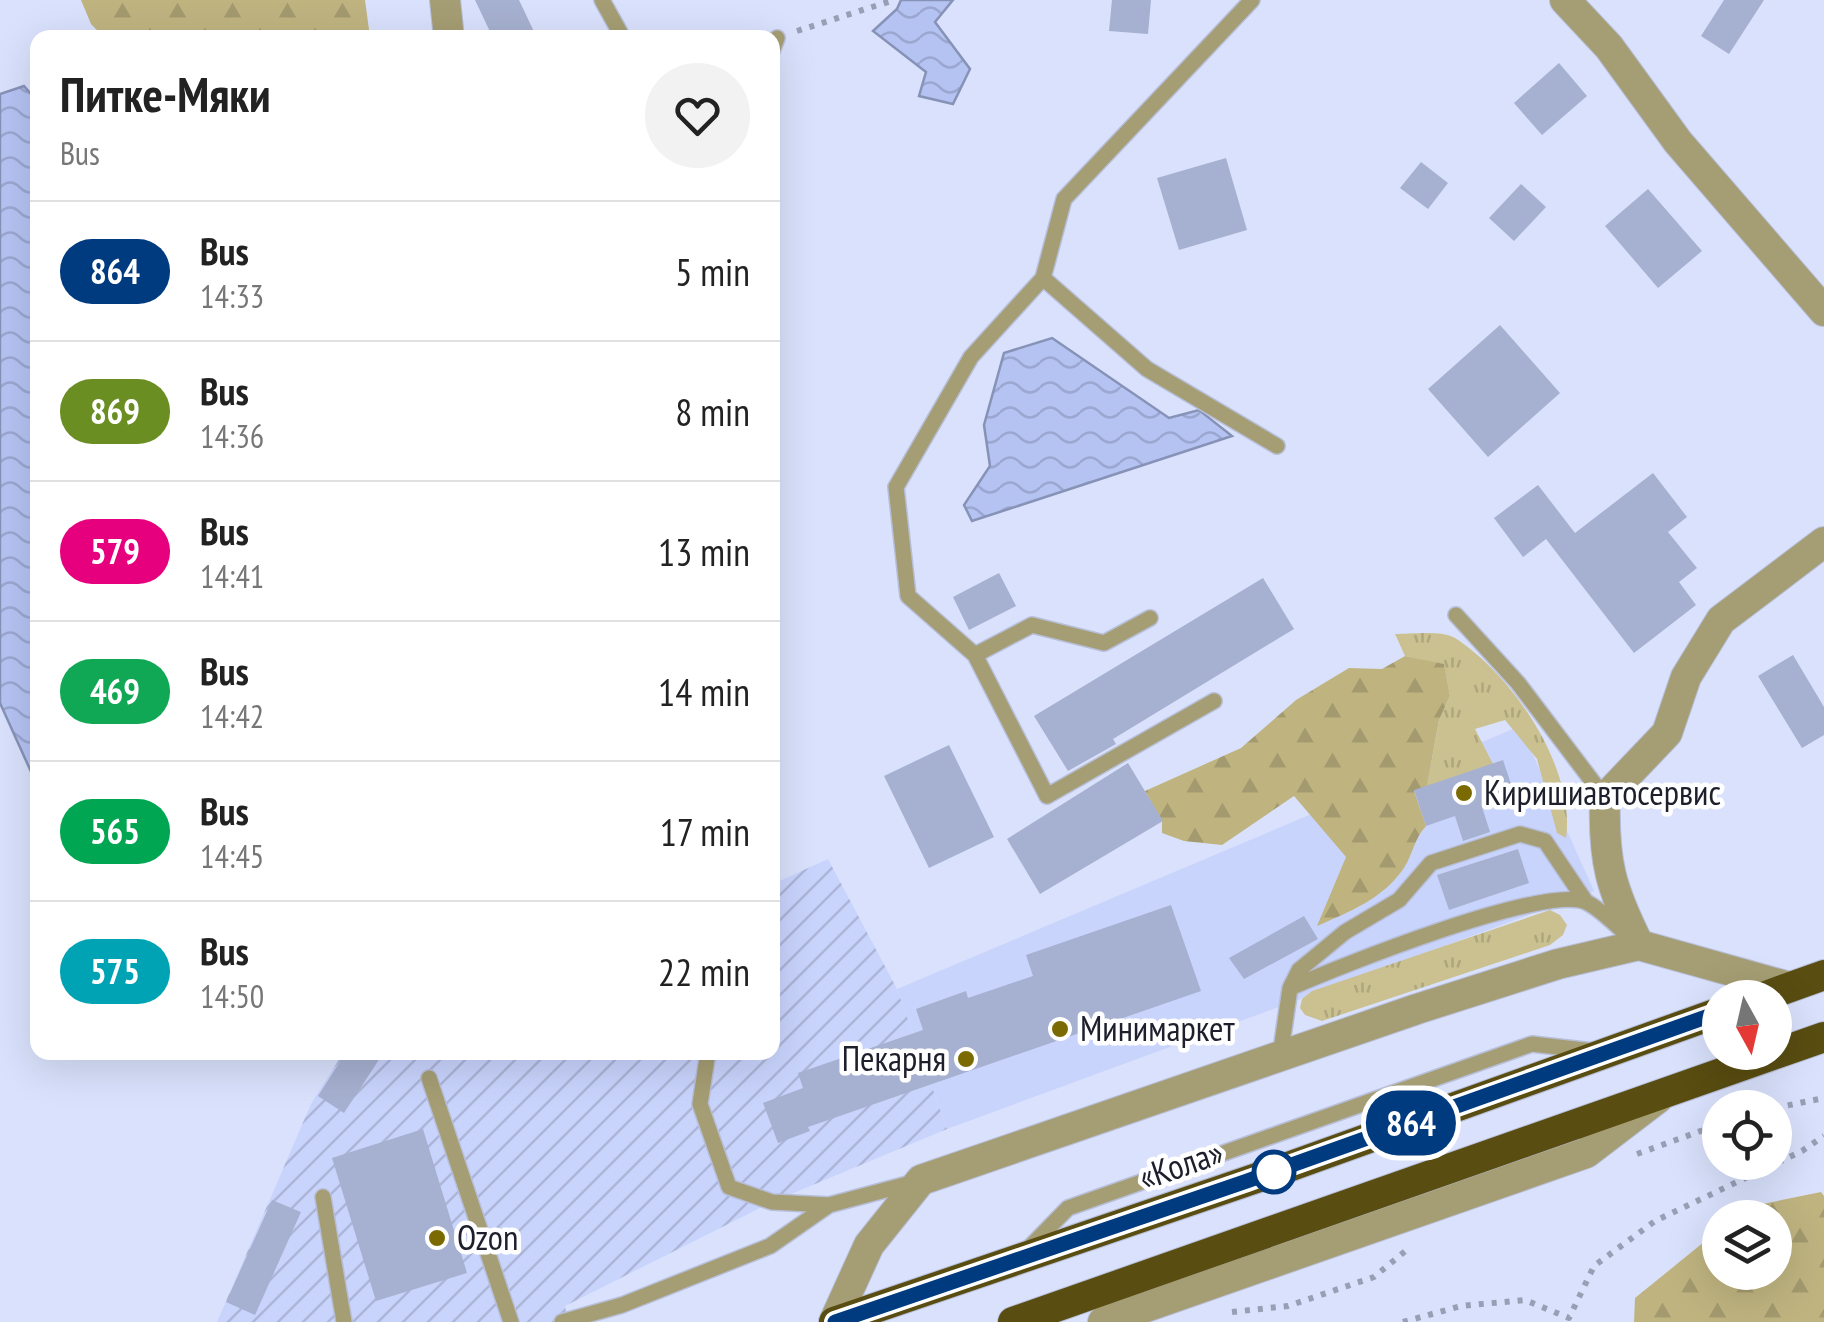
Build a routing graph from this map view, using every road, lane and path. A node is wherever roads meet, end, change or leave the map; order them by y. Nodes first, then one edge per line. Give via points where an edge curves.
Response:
1 (445, 0) edge
2 (602, 0) edge
3 (894, 0) edge
4 (1252, 0) edge
5 (1565, 0) edge
6 (447, 30) edge
7 (619, 30) edge
8 (780, 42) edge
9 (1044, 278) junction
10 (1824, 311) edge
11 (1277, 446) dead end
12 (1824, 542) edge
13 (1456, 615) dead end
14 (1150, 618) dead end
15 (974, 655) junction
16 (1214, 701) dead end
17 (1605, 798) junction
18 (1586, 902) junction
19 (1640, 945) junction
20 (1824, 975) edge
21 (1764, 980) edge
22 (1792, 986) edge
23 (1290, 988) junction
24 (1702, 1018) edge
25 (1824, 1037) edge
26 (1280, 1057) junction
27 (707, 1060) edge
28 (430, 1078) dead end
29 (1662, 1096) junction
30 (1824, 1098) edge
31 (1792, 1105) edge
32 (1824, 1136) edge
33 (922, 1180) junction
34 (323, 1197) dead end
35 (829, 1205) junction
36 (1570, 1320) edge
37 (344, 1322) edge
38 (511, 1322) edge
39 (562, 1322) edge
40 (834, 1322) edge
41 (1013, 1322) edge
42 (1103, 1322) edge
43 (1404, 1322) edge

1 - 6 street
2 - 7 lane
3 - 8 path
4 - 9 lane via 1064,199
5 - 10 street
9 - 11 lane via 1146,369
9 - 15 lane via 972,357 896,487 908,596
12 - 17 street via 1721,620 1686,677 1666,733
13 - 17 lane via 1518,683
14 - 15 lane via 1104,643 1032,624
15 - 16 lane via 1047,796
17 - 19 street via 1606,866
18 - 19 lane
18 - 23 lane via 1524,905
18 - 23 lane via 1545,842 1520,834 1431,863 1400,900 1344,932 1300,970
19 - 21 street
19 - 26 street via 1558,964
20 - 22 highway
23 - 26 lane
24 - 40 highway, «Кола»
25 - 29 highway
26 - 33 street
27 - 35 lane via 700,1104 729,1187 772,1202
28 - 38 lane
29 - 41 highway
29 - 42 street via 1586,1153
30 - 31 path
32 - 36 path via 1655,1221 1594,1266
33 - 35 lane
33 - 40 street via 869,1245
34 - 37 lane
35 - 39 lane via 770,1246
36 - 43 path via 1525,1300 1460,1306

